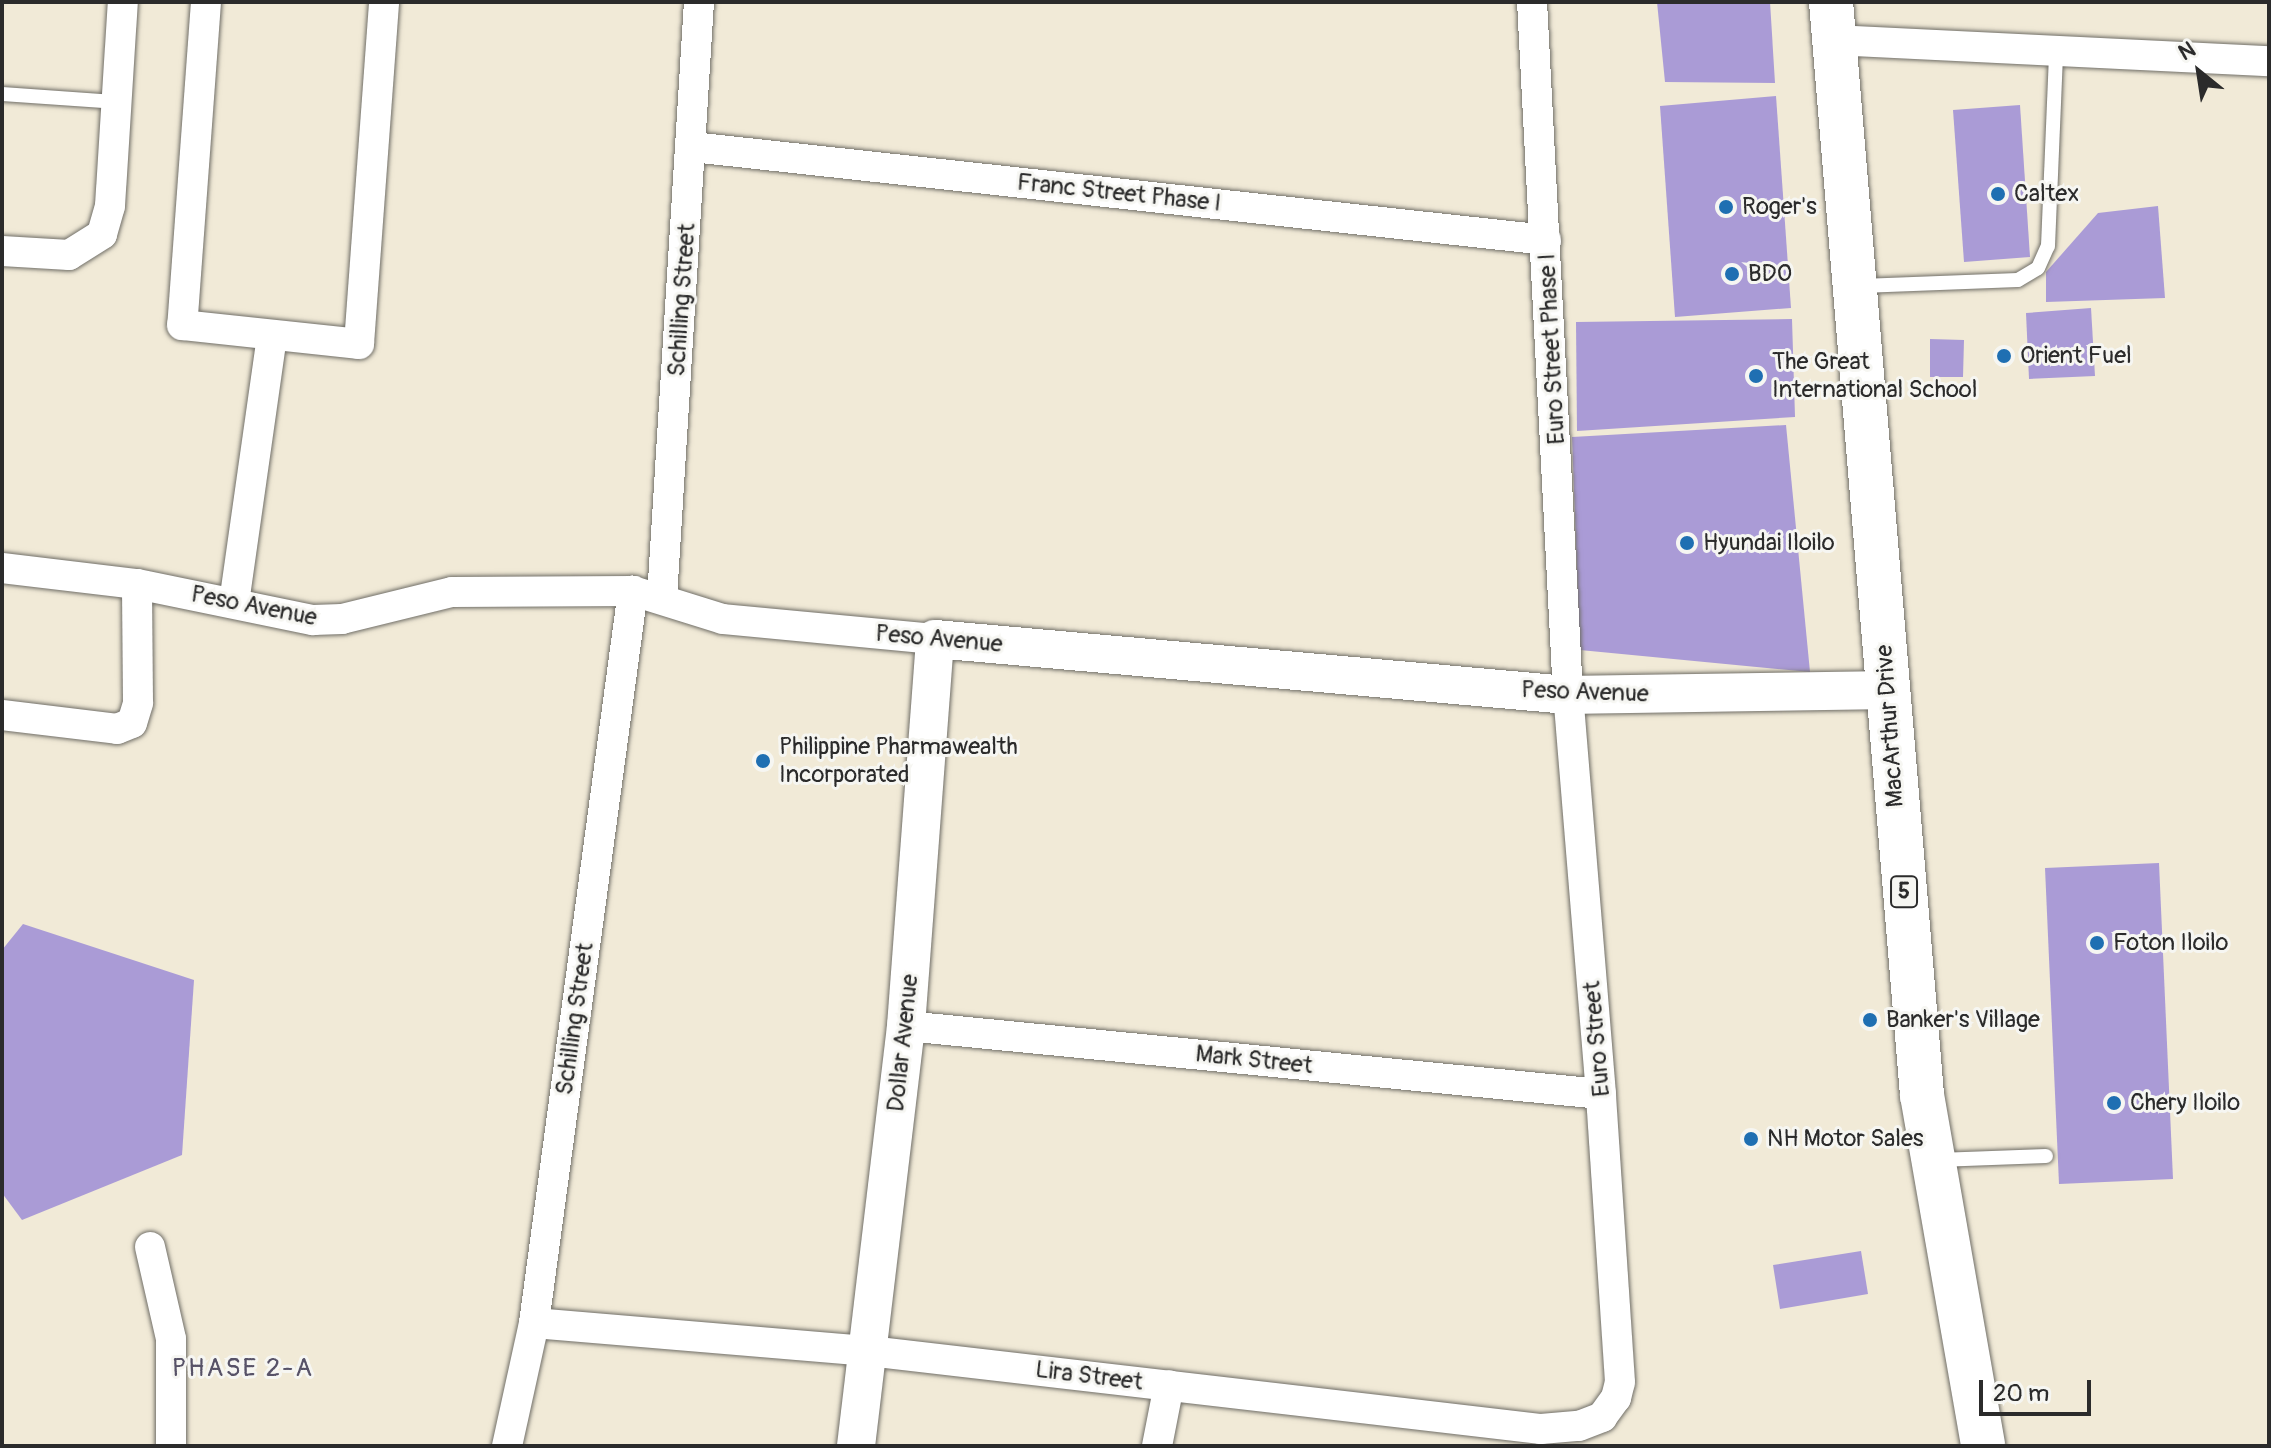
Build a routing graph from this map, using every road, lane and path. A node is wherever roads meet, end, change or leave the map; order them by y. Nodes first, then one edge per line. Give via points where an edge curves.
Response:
1 (123, 2) edge
2 (206, 2) edge
3 (384, 2) edge
4 (699, 2) edge
5 (1532, 2) edge
6 (1832, 21) edge
7 (2056, 52) junction
8 (2269, 61) edge
9 (2, 94) edge
10 (115, 102) junction
11 (692, 147) junction
12 (1546, 240) junction
13 (2, 251) edge
14 (1854, 286) junction
15 (272, 337) junction
16 (2, 568) edge
17 (137, 584) junction
18 (648, 595) junction
19 (234, 603) junction
20 (935, 639) junction
21 (1888, 690) junction
22 (1568, 695) junction
23 (2, 715) edge
24 (906, 1026) junction
25 (1601, 1094) junction
26 (2046, 1156) dead end
27 (1930, 1161) junction
28 (150, 1247) dead end
29 (534, 1323) junction
30 (869, 1351) junction
31 (1620, 1382) joint
32 (1169, 1385) junction
33 (171, 1446) edge
34 (507, 1446) edge
35 (856, 1446) edge
36 (1157, 1446) edge
37 (1983, 1446) edge

1 - 10 street
2 - 15 street via 182,325
3 - 15 street via 359,344
4 - 11 street, Schilling Street
5 - 12 street, Euro Street Phase I
6 - 7 street
6 - 14 main road, MacArthur Drive / 5
7 - 8 street
7 - 14 lane via 2048,246 2038,268 2018,280
9 - 10 lane
10 - 13 street via 110,206 102,234 88,248 52,258
11 - 12 street, Franc Street Phase I
11 - 18 street, Schilling Street
12 - 22 street, Euro Street Phase I
14 - 21 main road, MacArthur Drive / 5
15 - 19 street
16 - 17 street, Peso Avenue
17 - 19 street, Peso Avenue
17 - 23 street via 138,703 132,723 117,729
18 - 19 street, Peso Avenue via 452,592 330,620
18 - 20 street, Peso Avenue via 723,619
18 - 29 street, Schilling Street
20 - 22 street, Peso Avenue
20 - 24 street, Dollar Avenue
21 - 22 street, Peso Avenue
21 - 27 main road, MacArthur Drive / 5
22 - 25 street, Euro Street
24 - 25 street, Mark Street
24 - 30 street, Dollar Avenue
25 - 31 street, Euro Street
26 - 27 lane
27 - 37 main road, MacArthur Drive / 5
28 - 33 street via 171,1339
29 - 30 street, Lira Street
29 - 34 street, Schilling Street
30 - 32 street, Lira Street
30 - 35 street, Dollar Avenue
31 - 32 street, Lira Street via 1602,1417 1579,1426 1541,1429
32 - 36 street

